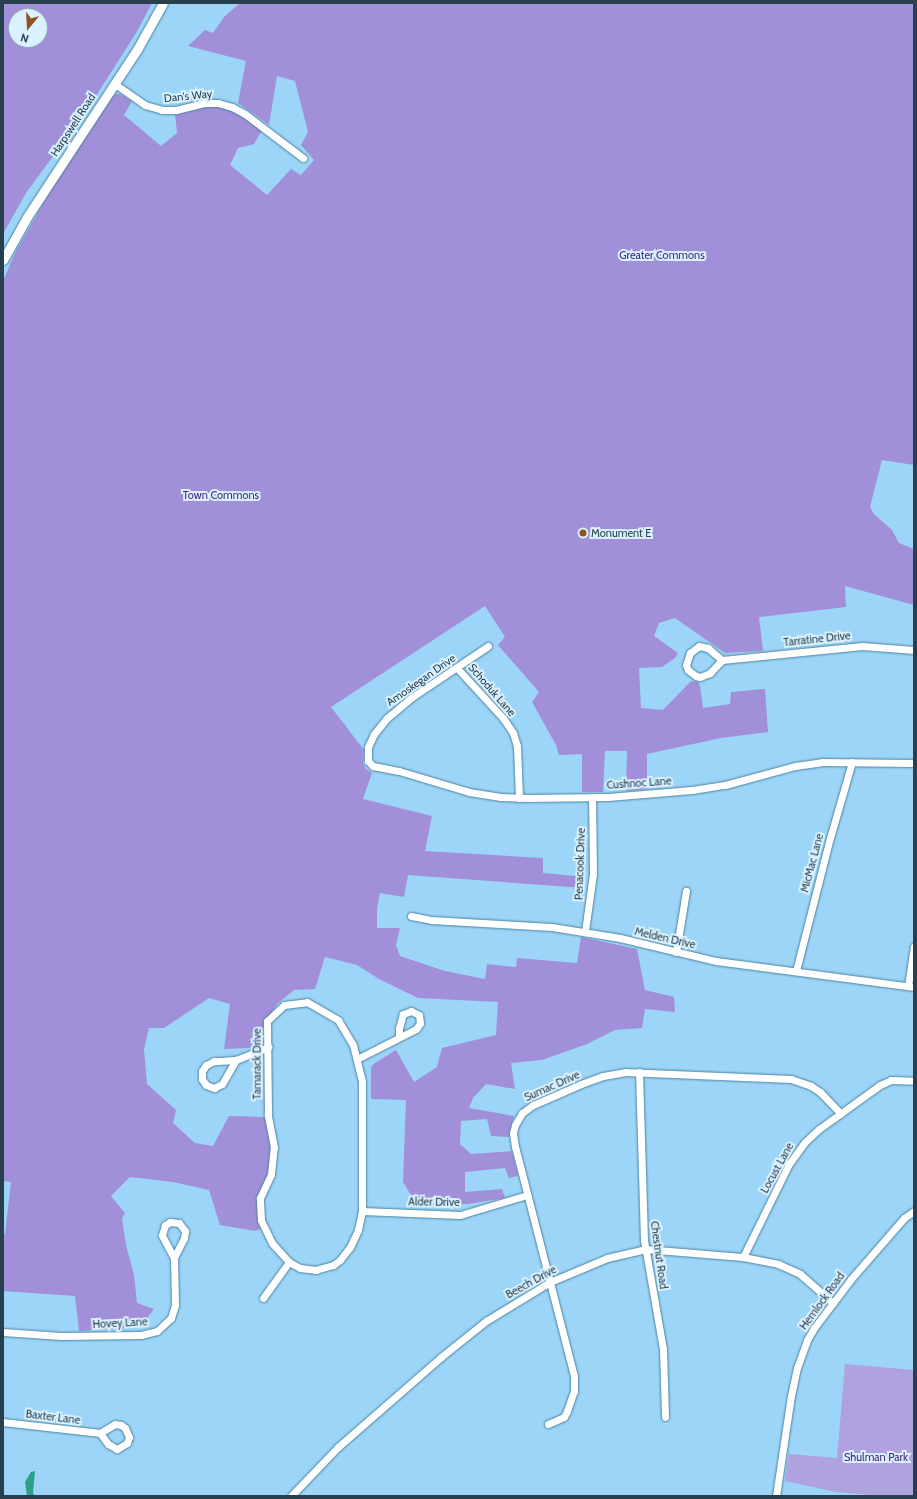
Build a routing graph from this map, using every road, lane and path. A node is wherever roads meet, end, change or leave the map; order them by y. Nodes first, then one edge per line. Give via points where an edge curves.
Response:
1 (163, 3) edge
2 (115, 84) junction
3 (303, 158) dead end
4 (3, 260) edge
5 (488, 646) dead end
6 (914, 650) edge
7 (722, 660) junction
8 (457, 668) junction
9 (368, 762) joint
10 (852, 762) junction
11 (914, 763) edge
12 (592, 797) junction
13 (519, 798) junction
14 (686, 891) dead end
15 (411, 916) dead end
16 (585, 931) junction
17 (914, 946) edge
18 (676, 952) junction
19 (796, 971) junction
20 (911, 986) edge
21 (399, 1036) dead end
22 (269, 1047) junction
23 (357, 1059) junction
24 (236, 1060) junction
25 (639, 1072) junction
26 (914, 1081) edge
27 (841, 1114) junction
28 (527, 1195) junction
29 (362, 1211) junction
30 (914, 1211) edge
31 (645, 1249) junction
32 (743, 1257) junction
33 (174, 1258) junction
34 (289, 1262) junction
35 (550, 1282) junction
36 (263, 1298) dead end
37 (833, 1303) junction
38 (3, 1332) edge
39 (665, 1417) dead end
40 (3, 1422) edge
41 (548, 1424) dead end
42 (100, 1433) dead end
43 (291, 1496) edge
44 (776, 1496) edge

1 - 2 main road, Harpswell Road
2 - 3 street, Dan's Way via 145,105 162,110 176,110 204,103 232,107
2 - 4 main road, Harpswell Road via 31,211
5 - 8 street, Amoskegan Drive
6 - 7 street, Tarratine Drive via 862,646
7 - 7 street via 710,673 700,677 688,670 686,665 690,653 699,646 708,648
8 - 9 street, Amoskegan Drive via 412,697 387,718 371,741 367,754
8 - 13 street, Schoduk Lane via 503,718 513,733 517,746
9 - 13 street, Cushnoc Lane via 378,768 469,792
10 - 11 street, Cushnoc Lane
10 - 12 street, Cushnoc Lane via 822,762 795,766 725,785 692,790
10 - 19 street, MicMac Lane
12 - 13 street, Cushnoc Lane
12 - 16 street, Penacook Drive via 593,874
14 - 18 street
15 - 16 street, Melden Drive via 431,920
16 - 18 street, Melden Drive
17 - 20 street
18 - 19 street, Melden Drive via 716,961
19 - 20 street, Melden Drive
21 - 23 street via 387,1045
22 - 23 street, Tamarack Drive via 267,1021 284,1005 307,1002 338,1020 353,1045
22 - 24 street
22 - 34 street, Tamarack Drive via 268,1115 274,1147 271,1174 260,1198 261,1220 272,1243
23 - 29 street, Tamarack Drive via 362,1081
24 - 24 street via 222,1084 214,1088 202,1079 202,1071 206,1065 214,1061
25 - 27 street, Sumac Drive via 801,1081 820,1092
25 - 28 street, Sumac Drive via 603,1076 533,1105 522,1113 513,1133
25 - 31 street, Chestnut Road
26 - 27 street, Locust Lane via 891,1080 880,1085
27 - 32 street, Locust Lane via 805,1142 793,1158
28 - 29 street, Alder Drive via 460,1215
28 - 35 street, Sumac Drive
29 - 34 street, Tamarack Drive via 358,1230 350,1247 333,1265 324,1269 308,1269
30 - 37 street, Hemlock Road via 895,1228
31 - 32 street, Beech Drive
31 - 35 street, Beech Drive via 607,1258
31 - 39 street, Chestnut Road via 663,1349
32 - 37 street, Beech Drive via 778,1264 793,1270
33 - 33 street, Hovey Lane via 185,1234 182,1226 174,1222 165,1225 162,1233
33 - 38 street, Hovey Lane via 175,1305 171,1318 157,1332 141,1335 61,1336
34 - 36 street
35 - 41 street, Sumac Drive via 575,1383 573,1398 564,1417
35 - 43 street, Beech Drive via 486,1321 441,1357 338,1447
37 - 44 street, Hemlock Road via 807,1340 797,1368
40 - 42 street, Baxter Lane

